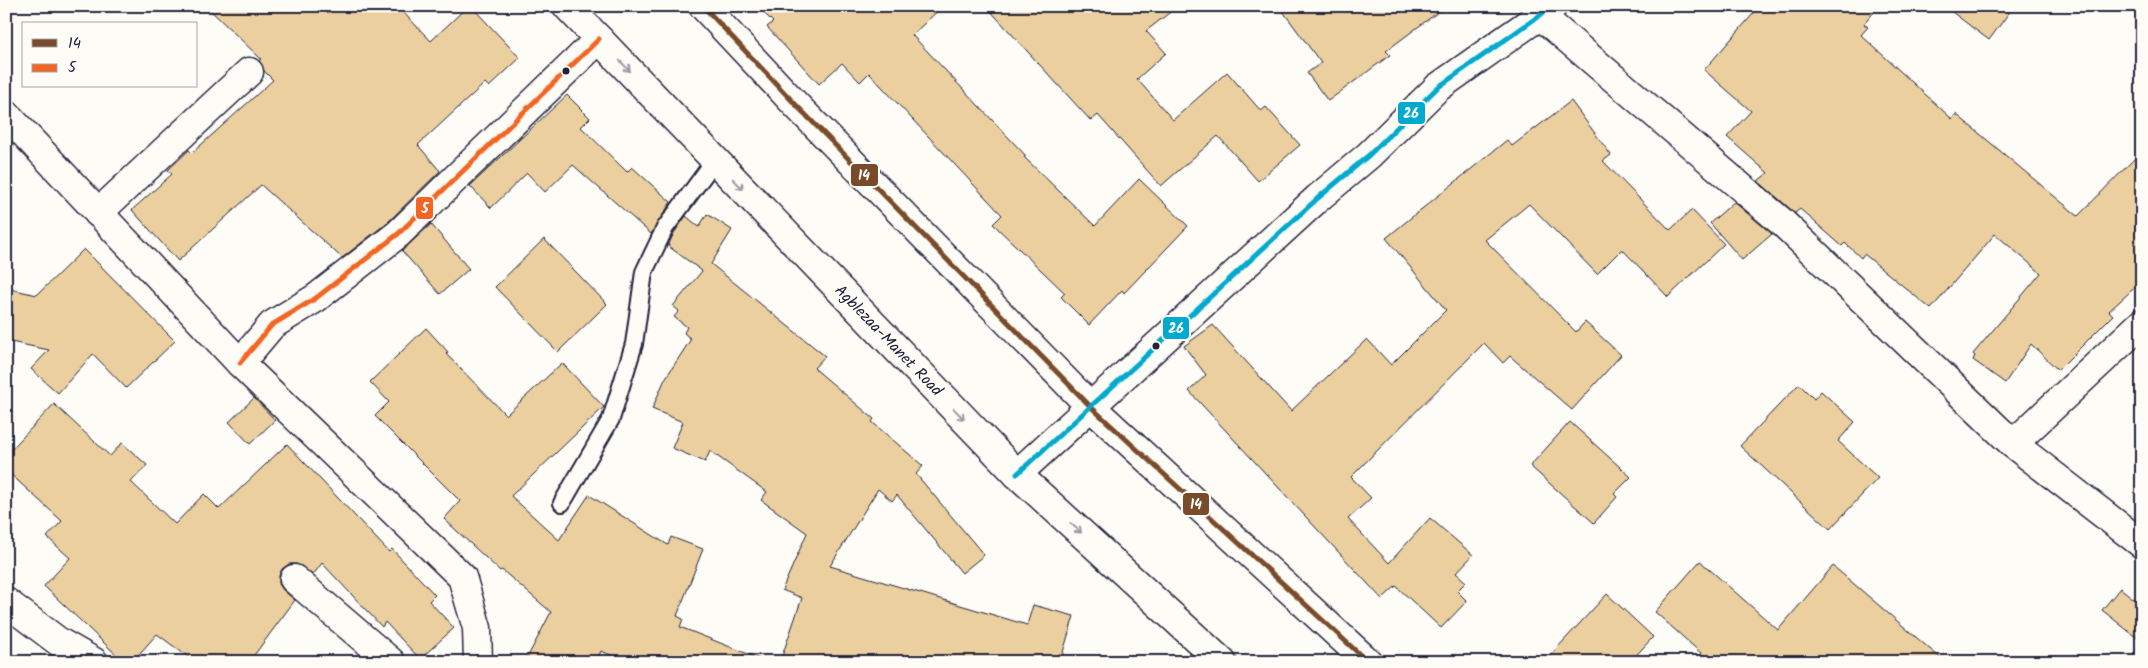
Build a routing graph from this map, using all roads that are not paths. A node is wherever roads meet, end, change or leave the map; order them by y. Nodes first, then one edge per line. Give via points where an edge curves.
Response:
1 (567, 6) edge
2 (702, 6) edge
3 (1547, 11) edge
4 (599, 39) junction
5 (249, 72) dead end
6 (6, 114) edge
7 (715, 160) junction
8 (98, 213) junction
9 (2142, 323) edge
10 (240, 363) junction
11 (1091, 407) junction
12 (2013, 444) junction
13 (1017, 474) junction
14 (562, 503) dead end
15 (2142, 544) edge
16 (294, 579) dead end
17 (6, 602) edge
18 (94, 662) edge
19 (391, 662) edge
20 (478, 662) edge
21 (1222, 662) edge
22 (1368, 662) edge

1 - 4 street, Agblezaa-Manet Road
2 - 11 street
3 - 11 street via 1437,88 1369,155
3 - 12 street via 1783,223
4 -> 7 street, Agblezaa-Manet Road
4 - 10 street via 398,234 316,298 272,325
5 - 8 street
6 - 8 street
7 -> 13 street, Agblezaa-Manet Road
7 - 14 lane via 665,228 644,272 634,344 611,418
8 - 10 street
9 - 12 street
10 - 20 street via 462,577 477,628
11 - 13 street
11 - 22 street
12 - 15 street
13 -> 21 street, Agblezaa-Manet Road
16 - 19 street
17 - 18 street via 59,642

